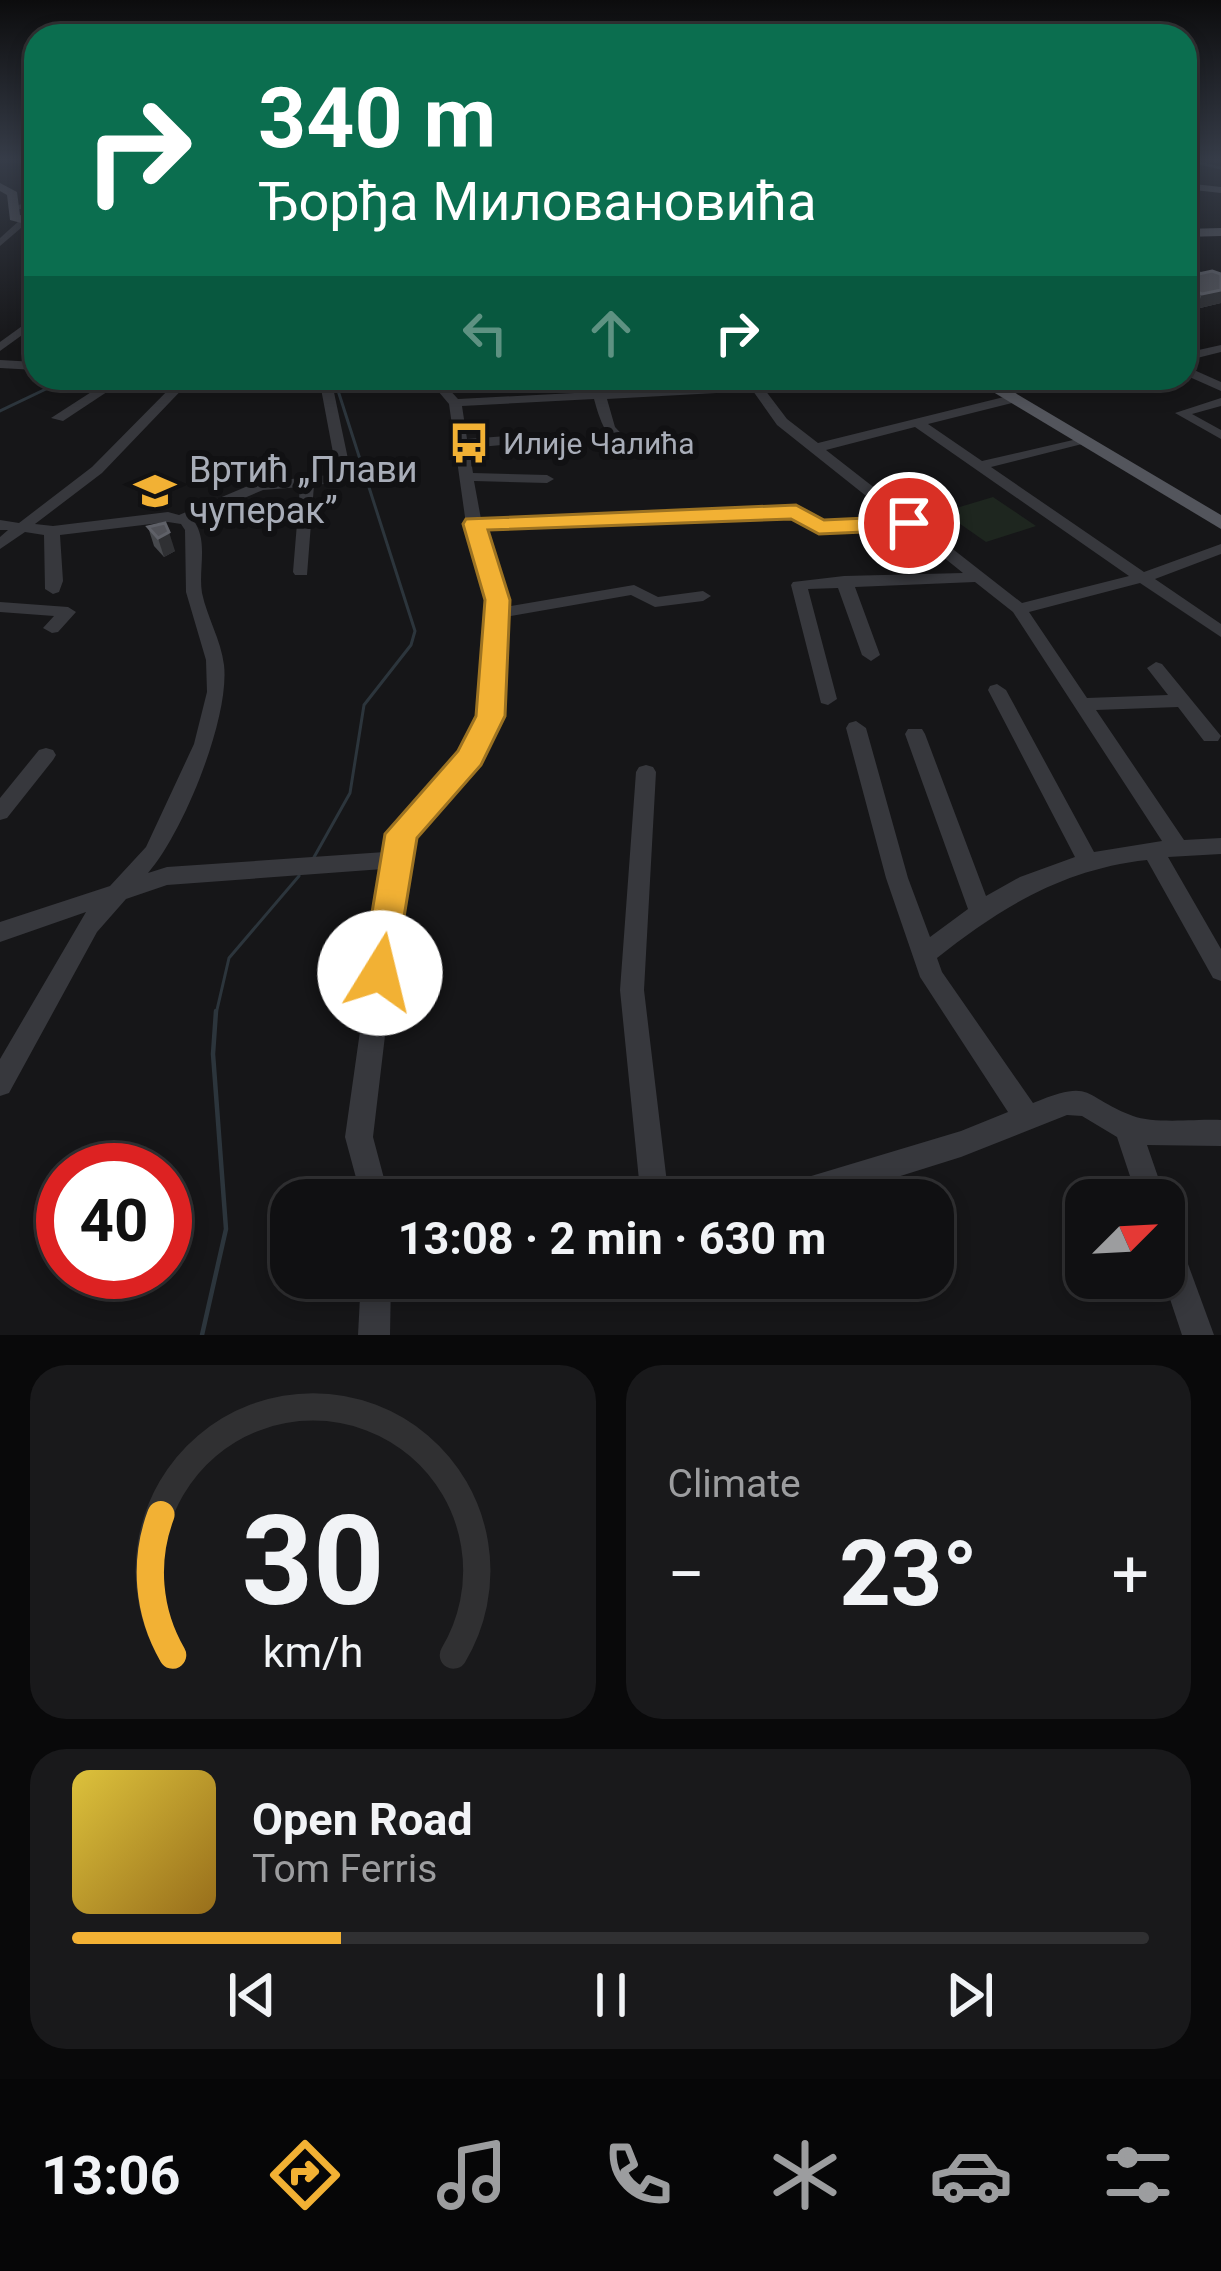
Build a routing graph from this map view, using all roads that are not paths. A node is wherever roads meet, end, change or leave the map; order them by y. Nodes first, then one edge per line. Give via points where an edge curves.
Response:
1 (24, 329) edge
2 (0, 348) edge
3 (103, 390) edge
4 (175, 390) edge
5 (327, 390) edge
6 (444, 390) edge
7 (758, 390) joint
8 (997, 390) edge
9 (600, 398) junction
10 (1012, 399) junction
11 (455, 403) junction
12 (1221, 403) edge
13 (58, 418) dead end
14 (916, 422) junction
15 (1221, 435) edge
16 (548, 437) dead end
17 (1081, 440) junction
18 (462, 444) junction
19 (626, 446) dead end
20 (816, 448) junction
21 (979, 466) junction
22 (467, 477) junction
23 (547, 479) dead end
24 (307, 485) junction
25 (182, 519) junction
26 (912, 522) junction
27 (1221, 523) edge
28 (474, 524) junction
29 (0, 525) edge
30 (23, 528) junction
31 (53, 531) junction
32 (0, 544) edge
33 (1221, 549) edge
34 (301, 572) dead end
35 (981, 578) junction
36 (1142, 578) junction
37 (844, 581) junction
38 (53, 589) dead end
39 (703, 596) dead end
40 (0, 607) edge
41 (1019, 609) junction
42 (498, 613) junction
43 (52, 628) dead end
44 (1221, 632) edge
45 (871, 655) dead end
46 (1156, 668) dead end
47 (998, 690) dead end
48 (828, 699) dead end
49 (1183, 700) junction
50 (1085, 704) junction
51 (856, 728) dead end
52 (915, 734) dead end
53 (1211, 736) dead end
54 (46, 754) dead end
55 (646, 772) dead end
56 (0, 812) edge
57 (1221, 846) edge
58 (1164, 848) junction
59 (154, 852) junction
60 (1086, 858) junction
61 (394, 860) junction
62 (167, 876) junction
63 (115, 892) junction
64 (980, 910) junction
65 (0, 932) edge
66 (924, 955) junction
67 (1221, 971) edge
68 (0, 1084) edge
69 (1027, 1117) junction
70 (1128, 1129) junction
71 (1221, 1132) edge
72 (370, 1179) edge
73 (653, 1179) edge
74 (847, 1179) edge
75 (1145, 1179) edge
76 (1185, 1297) edge
77 (375, 1299) edge
78 (374, 1335) edge
79 (1198, 1335) edge

1 - 2 street
3 - 13 street
4 - 30 street via 98,470
5 - 24 street via 345,478
6 - 11 street
7 - 9 street
7 - 20 street via 773,414
8 - 10 main road
9 - 11 street
9 - 19 street via 609,428
10 - 14 street
10 - 17 main road
11 - 18 street
12 - 15 street via 1180,413
14 - 20 street
14 - 21 street
16 - 18 street
17 - 21 street
17 - 27 main road
18 - 22 street
20 - 26 street
21 - 36 street
22 - 23 street
22 - 28 street
24 - 25 street via 260,486
24 - 34 street
25 - 31 street
25 - 59 street via 193,530 194,592 217,683 204,744
26 - 28 street via 819,527 796,512
26 - 35 street
28 - 42 street
29 - 30 street
30 - 31 street
30 - 32 street
31 - 38 street
33 - 36 street
35 - 37 street
35 - 41 street
36 - 41 street
36 - 44 street
37 - 45 street
37 - 48 street via 798,588
39 - 42 street via 651,602 634,590
40 - 43 street via 68,612
41 - 50 street
42 - 61 street via 494,698 482,738 406,826
46 - 49 street
47 - 60 street
49 - 50 street
49 - 53 street
50 - 58 street
51 - 66 street
52 - 64 street
54 - 56 street
55 - 73 street via 632,990
57 - 58 street
58 - 60 street
58 - 67 street
59 - 62 street
59 - 63 street
60 - 64 street
61 - 62 street
61 - 72 street via 358,1137
62 - 63 street
63 - 65 street
63 - 68 street
64 - 66 street
66 - 69 street via 944,1000
69 - 70 street via 1079,1102
69 - 74 street
70 - 71 street
70 - 75 street
76 - 79 street
77 - 78 street

